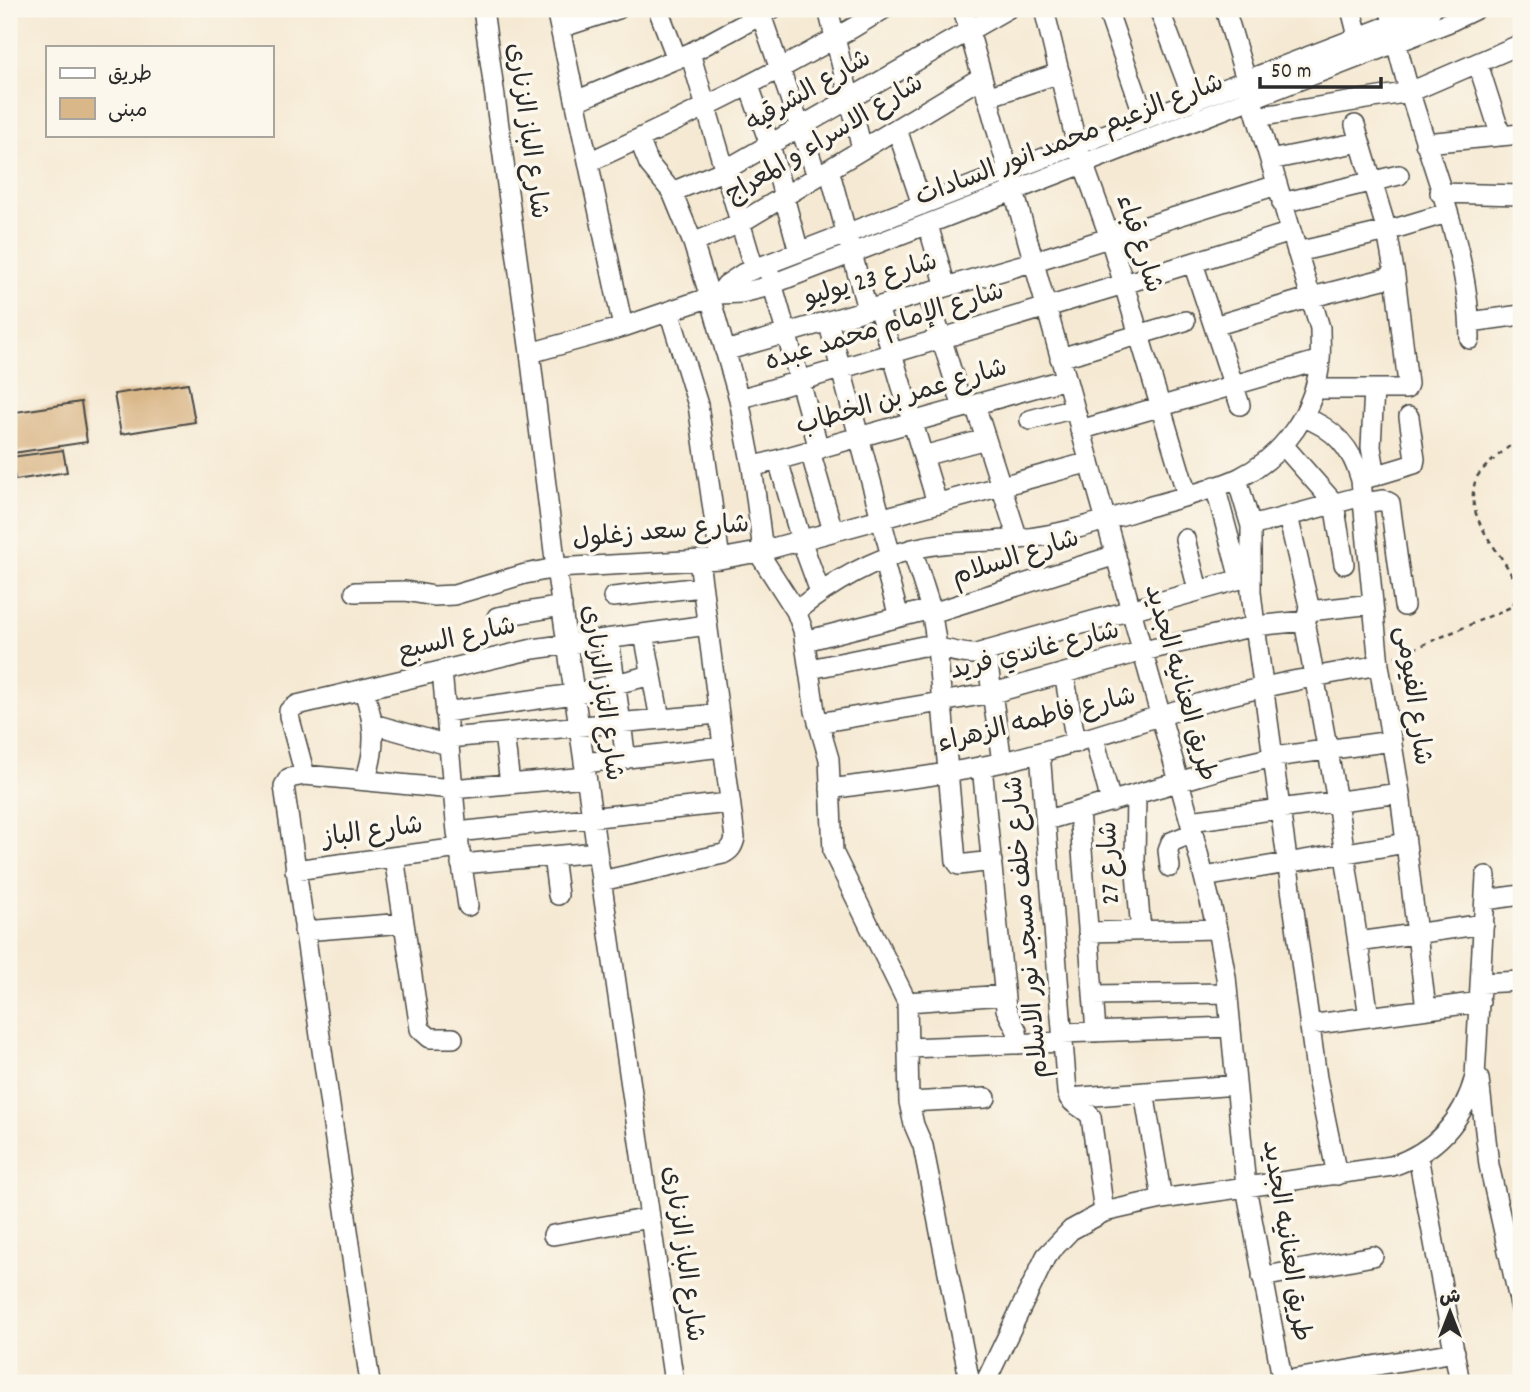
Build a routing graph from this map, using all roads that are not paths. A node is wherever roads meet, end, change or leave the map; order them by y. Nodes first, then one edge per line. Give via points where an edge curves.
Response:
1 (483, 9) edge
2 (618, 9) edge
3 (658, 9) edge
4 (828, 9) edge
5 (884, 9) edge
6 (963, 9) edge
7 (1007, 9) edge
8 (1044, 9) edge
9 (1107, 9) edge
10 (1158, 9) edge
11 (1225, 9) edge
12 (1351, 9) edge
13 (1432, 9) edge
14 (1476, 9) edge
15 (764, 11) edge
16 (1447, 16) edge
17 (558, 18) edge
18 (1393, 25) edge
19 (969, 31) junction
20 (836, 38) junction
21 (1521, 44) edge
22 (1361, 46) junction
23 (683, 56) junction
24 (1478, 64) junction
25 (780, 70) junction
26 (1060, 74) junction
27 (982, 78) junction
28 (749, 86) junction
29 (1410, 92) junction
30 (987, 97) junction
31 (852, 98) junction
32 (1252, 99) junction
33 (576, 101) junction
34 (1194, 101) junction
35 (706, 108) junction
36 (1145, 119) junction
37 (800, 127) junction
38 (897, 129) junction
39 (1511, 135) edge
40 (639, 139) junction
41 (1425, 143) junction
42 (770, 145) junction
43 (862, 149) junction
44 (1080, 155) junction
45 (1270, 160) junction
46 (589, 162) junction
47 (725, 170) junction
48 (1007, 172) junction
49 (823, 173) junction
50 (1399, 175) dead end
51 (1373, 181) junction
52 (672, 192) junction
53 (1013, 192) junction
54 (1440, 192) junction
55 (1280, 194) junction
56 (1521, 195) edge
57 (783, 197) junction
58 (922, 205) junction
59 (1447, 213) junction
60 (740, 223) junction
61 (928, 225) junction
62 (1387, 231) junction
63 (1291, 232) junction
64 (846, 234) junction
65 (1110, 237) junction
66 (693, 243) junction
67 (799, 252) junction
68 (1297, 252) junction
69 (852, 254) junction
70 (1032, 262) junction
71 (1194, 263) junction
72 (760, 267) junction
73 (1395, 276) junction
74 (772, 284) junction
75 (1124, 284) junction
76 (937, 289) junction
77 (714, 296) junction
78 (1312, 297) junction
79 (1045, 307) junction
80 (873, 308) junction
81 (669, 311) junction
82 (1521, 315) edge
83 (828, 321) junction
84 (1185, 321) dead end
85 (1214, 326) junction
86 (622, 327) junction
87 (786, 333) junction
88 (1139, 335) junction
89 (941, 338) junction
90 (725, 351) junction
91 (530, 353) junction
92 (892, 353) junction
93 (1060, 358) junction
94 (1320, 360) junction
95 (841, 368) junction
96 (1066, 379) junction
97 (800, 381) junction
98 (1233, 386) junction
99 (1374, 388) junction
100 (1315, 389) junction
101 (739, 399) junction
102 (1240, 405) dead end
103 (969, 407) junction
104 (1161, 407) junction
105 (1074, 408) junction
106 (1303, 416) junction
107 (1409, 417) dead end
108 (1030, 420) dead end
109 (913, 422) junction
110 (1080, 430) junction
111 (859, 438) junction
112 (986, 439) junction
113 (1283, 445) junction
114 (815, 450) junction
115 (923, 456) junction
116 (778, 460) junction
117 (1090, 462) junction
118 (752, 467) junction
119 (1237, 479) junction
120 (1001, 485) junction
121 (1215, 486) junction
122 (1366, 488) junction
123 (1187, 495) junction
124 (937, 503) junction
125 (1334, 503) junction
126 (1288, 516) junction
127 (881, 518) junction
128 (1106, 520) junction
129 (1251, 526) junction
130 (833, 531) junction
131 (1018, 539) junction
132 (1185, 539) dead end
133 (800, 540) junction
134 (912, 550) junction
135 (760, 551) junction
136 (1116, 555) junction
137 (887, 557) junction
138 (720, 559) junction
139 (699, 560) junction
140 (1344, 564) dead end
141 (1399, 565) junction
142 (556, 568) junction
143 (1370, 569) junction
144 (1245, 578) junction
145 (702, 587) junction
146 (1198, 590) junction
147 (355, 592) dead end
148 (820, 592) junction
149 (613, 597) dead end
150 (1373, 604) junction
151 (562, 606) junction
152 (1404, 606) dead end
153 (1130, 609) junction
154 (796, 611) junction
155 (932, 611) junction
156 (1307, 616) junction
157 (497, 617) dead end
158 (899, 617) junction
159 (707, 625) junction
160 (1255, 626) junction
161 (644, 634) junction
162 (609, 639) junction
163 (805, 640) junction
164 (567, 645) junction
165 (937, 647) junction
166 (986, 651) junction
167 (1143, 652) junction
168 (1378, 664) junction
169 (810, 669) junction
170 (442, 671) junction
171 (1064, 673) junction
172 (652, 675) junction
173 (1315, 677) junction
174 (616, 684) junction
175 (1264, 687) junction
176 (363, 689) junction
177 (993, 693) junction
178 (574, 694) junction
179 (941, 703) junction
180 (446, 712) junction
181 (718, 714) junction
182 (1161, 716) junction
183 (660, 719) junction
184 (621, 722) junction
185 (818, 723) junction
186 (373, 724) junction
187 (579, 726) junction
188 (503, 733) junction
189 (1085, 740) junction
190 (1392, 741) junction
191 (448, 742) junction
192 (722, 747) junction
193 (1328, 749) junction
194 (1040, 752) junction
195 (1274, 757) junction
196 (626, 759) junction
197 (1003, 762) junction
198 (982, 766) junction
199 (585, 770) junction
200 (947, 773) junction
201 (305, 775) junction
202 (365, 780) junction
203 (1179, 781) junction
204 (510, 784) junction
205 (452, 789) junction
206 (830, 789) junction
207 (1400, 793) junction
208 (1136, 794) junction
209 (1337, 801) junction
210 (1111, 802) junction
211 (729, 803) junction
212 (1281, 809) junction
213 (1079, 811) junction
214 (592, 818) junction
215 (1047, 820) junction
216 (1192, 827) junction
217 (1406, 843) junction
218 (459, 848) junction
219 (597, 852) junction
220 (1345, 853) junction
221 (553, 856) junction
222 (394, 857) junction
223 (992, 861) junction
224 (1288, 863) junction
225 (1170, 867) dead end
226 (295, 870) junction
227 (1486, 876) dead end
228 (1204, 877) junction
229 (601, 881) junction
230 (558, 895) dead end
231 (1521, 895) edge
232 (1485, 900) junction
233 (468, 906) dead end
234 (404, 923) junction
235 (1484, 924) junction
236 (1217, 929) junction
237 (304, 931) junction
238 (1141, 931) junction
239 (1088, 932) junction
240 (1417, 934) junction
241 (1358, 942) junction
242 (1521, 981) edge
243 (1227, 993) junction
244 (1481, 993) junction
245 (1004, 995) junction
246 (1093, 995) junction
247 (907, 1002) junction
248 (1426, 1009) junction
249 (1369, 1017) junction
250 (1309, 1025) junction
251 (1231, 1027) junction
252 (1096, 1032) junction
253 (453, 1038) dead end
254 (1063, 1038) junction
255 (1018, 1044) junction
256 (908, 1048) junction
257 (1478, 1057) junction
258 (1236, 1085) junction
259 (1144, 1092) junction
260 (986, 1098) dead end
261 (1069, 1098) junction
262 (909, 1102) junction
263 (1418, 1156) junction
264 (1337, 1175) junction
265 (1246, 1187) junction
266 (1162, 1199) junction
267 (1104, 1212) junction
268 (650, 1218) junction
269 (1512, 1230) edge
270 (553, 1235) dead end
271 (1373, 1256) dead end
272 (1262, 1277) junction
273 (1521, 1309) edge
274 (1455, 1352) junction
275 (1283, 1382) edge
276 (370, 1383) edge
277 (674, 1383) edge
278 (970, 1383) edge
279 (985, 1383) edge
280 (1460, 1383) edge

1 - 91 street, شارع الباز الزنارى
2 - 17 street
3 - 23 street
4 - 20 street
5 - 20 street
6 - 19 street, طريق العنانيه الجديد
7 - 19 street, شارع الشرقيه
8 - 26 street, شارع قباء
9 - 36 street
10 - 34 street
11 - 32 street
12 - 22 street
13 - 18 street, شارع الزعيم محمد انور السادات
14 - 16 street, شارع الزعيم محمد انور السادات
15 - 23 street
15 - 25 street
16 - 18 street, شارع الزعيم محمد انور السادات
17 - 33 street
18 - 22 street, شارع الزعيم محمد انور السادات
18 - 29 street
19 - 27 street, طريق العنانيه الجديد
19 - 31 street, شارع الشرقيه
20 - 25 street
20 - 31 street
21 - 24 street
22 - 32 street, شارع الزعيم محمد انور السادات
23 - 33 street
23 - 35 street
24 - 29 street
24 - 39 street
25 - 28 street
25 - 37 street
26 - 30 street
26 - 44 street, شارع قباء
27 - 30 street, طريق العنانيه الجديد
27 - 38 street, شارع الاسراء و المعراج
28 - 35 street
28 - 42 street
29 - 32 street
29 - 41 street
30 - 48 street, طريق العنانيه الجديد
31 - 37 street, شارع الشرقيه
31 - 43 street
32 - 34 street, شارع الزعيم محمد انور السادات
32 - 44 street, شارع الزعيم محمد انور السادات
32 - 45 street
33 - 46 street
34 - 36 street, شارع الزعيم محمد انور السادات
35 - 40 street
35 - 47 street
36 - 44 street, شارع الزعيم محمد انور السادات
37 - 42 street, شارع الشرقيه
37 - 49 street
38 - 43 street, شارع الاسراء و المعراج
38 - 58 street
39 - 41 street
40 - 46 street
40 - 52 street via 649,164
41 - 54 street
42 - 47 street, شارع الشرقيه
42 - 57 street
43 - 49 street, شارع الاسراء و المعراج
44 - 48 street, شارع الزعيم محمد انور السادات
44 - 53 street, شارع الزعيم محمد انور السادات
44 - 65 street, شارع قباء
45 - 51 street via 1357,134
45 - 55 street
46 - 86 street
47 - 52 street, شارع الشرقيه
47 - 60 street
48 - 53 street, طريق العنانيه الجديد
48 - 58 street, شارع الزعيم محمد انور السادات
49 - 57 street, شارع الاسراء و المعراج
49 - 64 street
50 - 51 street, شارع 23 يوليو
51 - 55 street, شارع 23 يوليو
51 - 62 street
52 - 66 street
53 - 61 street, شارع الزعيم محمد انور السادات
53 - 70 street, طريق العنانيه الجديد
54 - 56 street
54 - 59 street
55 - 63 street
55 - 65 street, شارع 23 يوليو
57 - 60 street, شارع الاسراء و المعراج
57 - 67 street
58 - 64 street, شارع الزعيم محمد انور السادات
59 - 62 street
59 - 82 street via 1465,282 1470,330
60 - 66 street, شارع الاسراء و المعراج
60 - 72 street
61 - 69 street, شارع الزعيم محمد انور السادات
61 - 76 street
62 - 68 street
62 - 73 street
63 - 68 street
63 - 71 street, شارع الإمام محمد عبده
64 - 67 street, شارع الزعيم محمد انور السادات
64 - 69 street
65 - 70 street, شارع 23 يوليو
65 - 75 street, شارع قباء
66 - 77 street
67 - 72 street, شارع الزعيم محمد انور السادات
68 - 78 street
69 - 74 street, شارع الزعيم محمد انور السادات
69 - 80 street
70 - 76 street, شارع 23 يوليو
70 - 79 street, طريق العنانيه الجديد
71 - 75 street, شارع الإمام محمد عبده
71 - 85 street
72 - 74 street
72 - 77 street, شارع الزعيم محمد انور السادات via 734,279
73 - 78 street
73 - 99 street via 1408,384 1406,388
74 - 77 street, شارع الزعيم محمد انور السادات
74 - 87 street
75 - 79 street, شارع الإمام محمد عبده
75 - 88 street, شارع قباء
76 - 80 street, شارع 23 يوليو
76 - 89 street
77 - 81 street, شارع الزعيم محمد انور السادات
77 - 90 street
78 - 85 street
78 - 94 street via 1320,328
79 - 89 street, شارع الإمام محمد عبده
79 - 93 street, طريق العنانيه الجديد
80 - 83 street, شارع 23 يوليو
80 - 92 street
81 - 86 street, شارع الزعيم محمد انور السادات
81 - 138 street via 698,405
83 - 87 street, شارع 23 يوليو
83 - 95 street
84 - 88 street
85 - 98 street
86 - 91 street, شارع الزعيم محمد انور السادات
87 - 90 street, شارع 23 يوليو
87 - 97 street
88 - 93 street
88 - 104 street, شارع قباء
89 - 92 street, شارع الإمام محمد عبده
89 - 103 street
90 - 101 street
91 - 142 street, شارع الباز الزنارى
92 - 95 street, شارع الإمام محمد عبده
92 - 109 street
93 - 96 street, طريق العنانيه الجديد
94 - 98 street
94 - 100 street
95 - 97 street, شارع الإمام محمد عبده
95 - 111 street
96 - 103 street, شارع عمر بن الخطاب
96 - 105 street, طريق العنانيه الجديد
97 - 101 street, شارع الإمام محمد عبده
97 - 114 street
98 - 102 street
98 - 104 street
99 - 100 street
99 - 122 street
100 - 106 street
101 - 118 street
103 - 109 street, شارع عمر بن الخطاب
103 - 112 street
104 - 110 street
104 - 123 street, شارع قباء
105 - 108 street
105 - 110 street, طريق العنانيه الجديد
106 - 113 street
106 - 122 street, شارع الفيومى via 1341,440
107 - 122 street via 1415,462
109 - 111 street, شارع عمر بن الخطاب
109 - 115 street
110 - 117 street, طريق العنانيه الجديد
111 - 114 street, شارع عمر بن الخطاب
111 - 127 street
112 - 115 street
112 - 120 street
113 - 119 street
113 - 125 street
114 - 116 street, شارع عمر بن الخطاب
114 - 130 street
115 - 124 street
116 - 118 street, شارع عمر بن الخطاب
116 - 133 street
117 - 120 street, شارع سعد زغلول
117 - 128 street, طريق العنانيه الجديد
118 - 135 street
119 - 121 street
119 - 129 street
120 - 124 street, شارع سعد زغلول
120 - 131 street
121 - 123 street
121 - 144 street
122 - 125 street
122 - 141 street via 1390,503
122 - 143 street, شارع الفيومى
123 - 128 street
124 - 127 street, شارع سعد زغلول
125 - 126 street
125 - 140 street
126 - 129 street
126 - 156 street
127 - 130 street, شارع سعد زغلول
127 - 137 street
128 - 131 street
128 - 136 street, طريق العنانيه الجديد
129 - 144 street
130 - 133 street, شارع سعد زغلول
131 - 134 street via 953,542
132 - 146 street
133 - 135 street, شارع سعد زغلول
133 - 148 street
134 - 137 street
134 - 155 street
135 - 138 street, شارع سعد زغلول
135 - 154 street
136 - 153 street, طريق العنانيه الجديد
136 - 155 street, شارع السلام
137 - 148 street
137 - 158 street
138 - 139 street, شارع سعد زغلول
139 - 142 street, شارع سعد زغلول
139 - 145 street
141 - 143 street
141 - 152 street
142 - 147 street, شارع سعد زغلول via 454,595
142 - 151 street, شارع الباز الزنارى
143 - 150 street, شارع الفيومى
144 - 146 street
144 - 160 street
145 - 149 street
145 - 159 street
146 - 153 street
148 - 154 street
150 - 156 street, شارع غاندي فريد
150 - 168 street, شارع الفيومى
151 - 157 street
151 - 164 street, شارع الباز الزنارى
153 - 166 street
153 - 167 street, طريق العنانيه الجديد
154 - 163 street
155 - 158 street, شارع السلام
155 - 165 street
156 - 160 street, شارع غاندي فريد
156 - 173 street
158 - 163 street, شارع السلام
159 - 161 street, شارع السبع
159 - 181 street
160 - 167 street, شارع غاندي فريد
160 - 175 street
161 - 162 street, شارع السبع
161 - 172 street
162 - 164 street, شارع السبع
162 - 174 street
163 - 169 street
164 - 170 street, شارع السبع
164 - 178 street, شارع الباز الزنارى
165 - 166 street via 966,655
165 - 169 street via 916,647
165 - 179 street
166 - 177 street
167 - 171 street, شارع غاندي فريد
167 - 182 street, طريق العنانيه الجديد
168 - 173 street, شارع فاطمه الزهراء
168 - 190 street, شارع الفيومى
169 - 185 street
170 - 176 street, شارع السبع
170 - 180 street
171 - 177 street, شارع غاندي فريد
171 - 189 street
172 - 174 street
172 - 183 street
173 - 175 street, شارع فاطمه الزهراء
173 - 193 street
174 - 178 street
174 - 184 street
175 - 182 street, شارع فاطمه الزهراء
175 - 195 street
176 - 186 street
176 - 201 street, شارع السبع via 289,711
177 - 179 street, شارع غاندي فريد
177 - 197 street
178 - 180 street
178 - 187 street, شارع الباز الزنارى
179 - 185 street, شارع غاندي فريد
179 - 200 street
180 - 191 street
181 - 183 street
181 - 192 street
182 - 189 street, شارع فاطمه الزهراء
182 - 203 street, طريق العنانيه الجديد
183 - 184 street
184 - 187 street
184 - 196 street
185 - 206 street via 829,759
186 - 191 street
186 - 202 street via 373,752
187 - 188 street
187 - 199 street, شارع الباز الزنارى
188 - 191 street
188 - 204 street
189 - 194 street, شارع فاطمه الزهراء
189 - 210 street
190 - 193 street
190 - 207 street, شارع الفيومى
191 - 205 street
192 - 196 street
192 - 211 street
193 - 195 street
193 - 209 street
194 - 197 street, شارع فاطمه الزهراء
194 - 215 street, شارع خلف مسجد نور الاسلام
195 - 203 street
195 - 212 street
196 - 199 street
197 - 198 street, شارع فاطمه الزهراء
198 - 200 street, شارع فاطمه الزهراء
198 - 223 street
199 - 204 street
199 - 214 street, شارع الباز الزنارى
200 - 206 street, شارع فاطمه الزهراء
200 - 223 street via 957,863
201 - 202 street
201 - 226 street via 289,778 284,786
202 - 205 street
203 - 208 street
203 - 216 street, طريق العنانيه الجديد
204 - 205 street
205 - 218 street
206 - 247 street via 833,852
207 - 209 street
207 - 217 street, شارع الفيومى
208 - 210 street
208 - 238 street, شارع 27
209 - 212 street
209 - 220 street
210 - 213 street
211 - 214 street
211 - 229 street via 734,838 730,850
212 - 216 street
212 - 224 street
213 - 215 street
213 - 239 street
214 - 218 street
214 - 219 street, شارع الباز الزنارى
215 - 254 street, شارع خلف مسجد نور الاسلام
216 - 225 street via 1171,842
216 - 228 street, طريق العنانيه الجديد
217 - 220 street
217 - 240 street, شارع الفيومى
218 - 221 street, شارع الباز
218 - 222 street, شارع الباز
218 - 233 street
219 - 221 street, شارع الباز
219 - 229 street, شارع الباز الزنارى
220 - 224 street
220 - 241 street
221 - 230 street
222 - 226 street, شارع الباز
222 - 234 street
223 - 245 street
224 - 228 street
224 - 250 street
226 - 237 street
227 - 232 street
228 - 236 street, طريق العنانيه الجديد
229 - 268 street, شارع الباز الزنارى
231 - 232 street
232 - 235 street
234 - 237 street
234 - 253 street via 420,1029 429,1038
235 - 240 street
235 - 244 street
236 - 238 street
236 - 243 street, طريق العنانيه الجديد
237 - 276 street
238 - 239 street
239 - 246 street
240 - 241 street
240 - 248 street, شارع الفيومى
241 - 249 street
242 - 244 street
243 - 246 street
243 - 251 street, طريق العنانيه الجديد
244 - 248 street
244 - 257 street
245 - 247 street
245 - 255 street
246 - 252 street
247 - 256 street
248 - 249 street
249 - 250 street
250 - 264 street
251 - 252 street
251 - 258 street, طريق العنانيه الجديد
252 - 254 street
254 - 255 street
254 - 261 street, شارع خلف مسجد نور الاسلام
255 - 256 street
256 - 262 street
257 - 263 street via 1461,1114
257 - 269 street via 1489,1165
258 - 259 street
258 - 265 street, طريق العنانيه الجديد
259 - 261 street
259 - 266 street
260 - 262 street
261 - 267 street, شارع خلف مسجد نور الاسلام via 1091,1117
262 - 278 street via 923,1146
263 - 264 street via 1392,1166
263 - 274 street
264 - 265 street
265 - 266 street
265 - 272 street, طريق العنانيه الجديد
266 - 267 street
267 - 279 street via 1071,1230 1046,1256
268 - 270 street
268 - 277 street, شارع الباز الزنارى
269 - 273 street
271 - 272 street
272 - 275 street, طريق العنانيه الجديد
274 - 275 street
274 - 280 street

